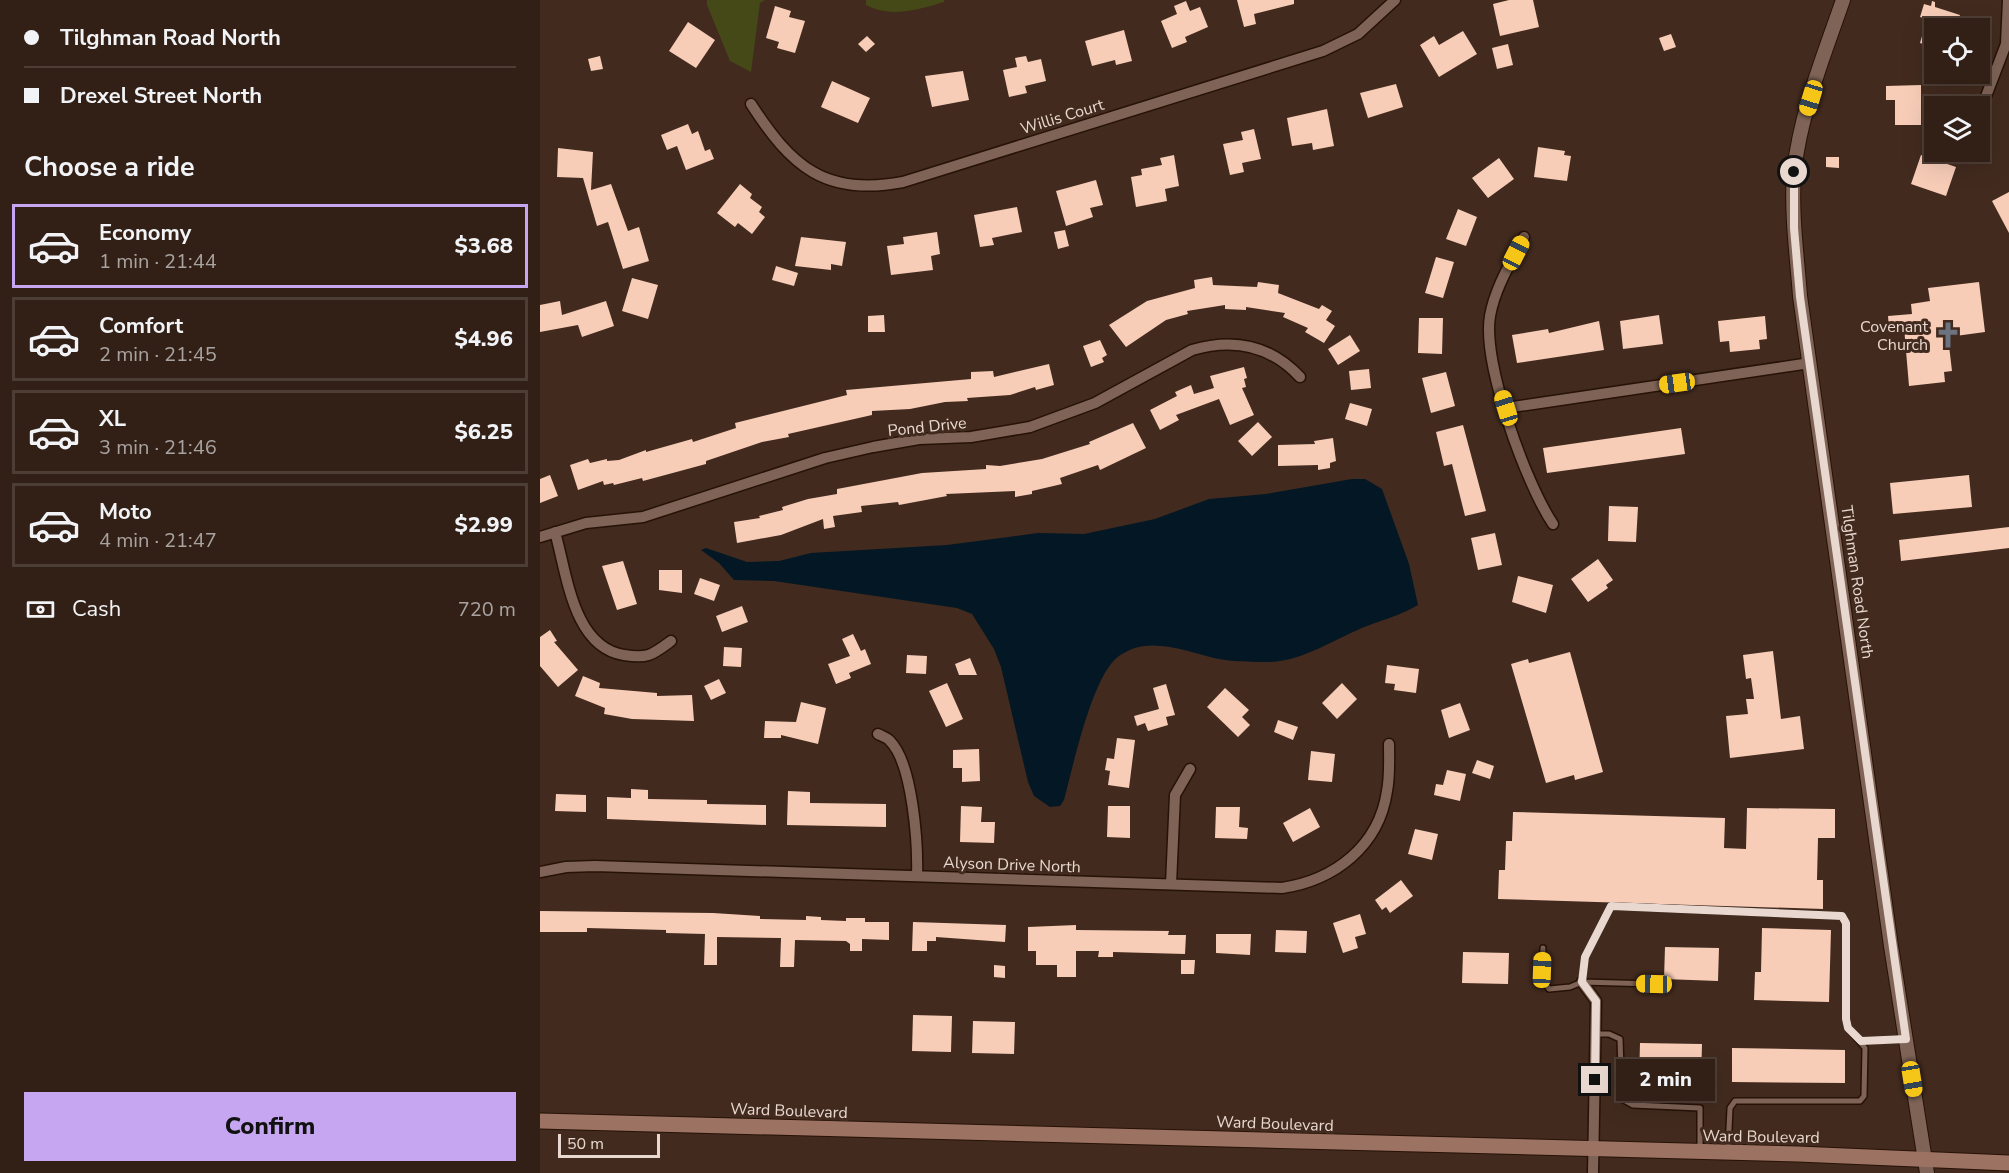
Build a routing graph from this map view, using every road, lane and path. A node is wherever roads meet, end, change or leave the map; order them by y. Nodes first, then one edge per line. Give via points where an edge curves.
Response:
1 (1395, 0) edge
2 (1843, 0) edge
3 (2008, 0) edge
4 (1986, 96) edge
5 (751, 104) dead end
6 (1524, 237) dead end
7 (1810, 363) junction
8 (1300, 377) dead end
9 (1506, 408) junction
10 (1554, 524) dead end
11 (555, 532) junction
12 (540, 537) edge
13 (671, 641) dead end
14 (878, 734) dead end
15 (1389, 744) dead end
16 (1190, 769) dead end
17 (540, 872) edge
18 (917, 876) junction
19 (1171, 884) junction
20 (1543, 948) dead end
21 (1582, 982) junction
22 (1654, 984) dead end
23 (1596, 1034) junction
24 (1906, 1039) junction
25 (1861, 1041) junction
26 (540, 1121) edge
27 (1594, 1150) junction
28 (1700, 1152) junction
29 (1728, 1153) junction
30 (2009, 1163) edge
31 (1926, 1166) edge
32 (1593, 1173) edge

1 - 5 street, Willis Court via 1358,34 1323,51 881,186 837,182 801,165 772,138
2 - 7 street, Tilghman Road North via 1805,119 1794,172 1794,228
3 - 4 street via 2006,44
6 - 9 street via 1499,286 1490,318 1490,357
7 - 9 street
7 - 24 street, Tilghman Road North
8 - 11 street, Pond Drive via 1282,360 1257,348 1208,345 1095,403 1030,427 873,447 825,458 643,517 586,523
9 - 10 street via 1526,475
11 - 12 street, Pond Drive
11 - 13 street via 579,618 593,639 604,648 633,657 649,657
14 - 18 street via 890,741 908,785 918,847
15 - 19 street, Alyson Drive North via 1388,789 1375,829 1362,848 1336,870 1318,880 1282,888
16 - 19 street via 1175,795
17 - 18 street, Alyson Drive North via 595,866
18 - 19 street, Alyson Drive North
20 - 21 lane via 1542,978 1550,989
21 - 22 lane
21 - 23 street via 1596,1001
21 - 25 lane via 1585,957 1611,906 1842,916 1846,923 1846,1019 1848,1028
23 - 27 street
23 - 28 lane via 1620,1039 1619,1085 1626,1102 1700,1108
24 - 25 lane
24 - 31 street, Tilghman Road North
25 - 29 lane via 1865,1048 1864,1096 1860,1101 1735,1101 1730,1107
26 - 27 main road, Ward Boulevard
27 - 28 main road, Ward Boulevard
27 - 32 street
28 - 29 main road, Ward Boulevard
29 - 31 main road, Ward Boulevard
30 - 31 main road, Ward Boulevard

